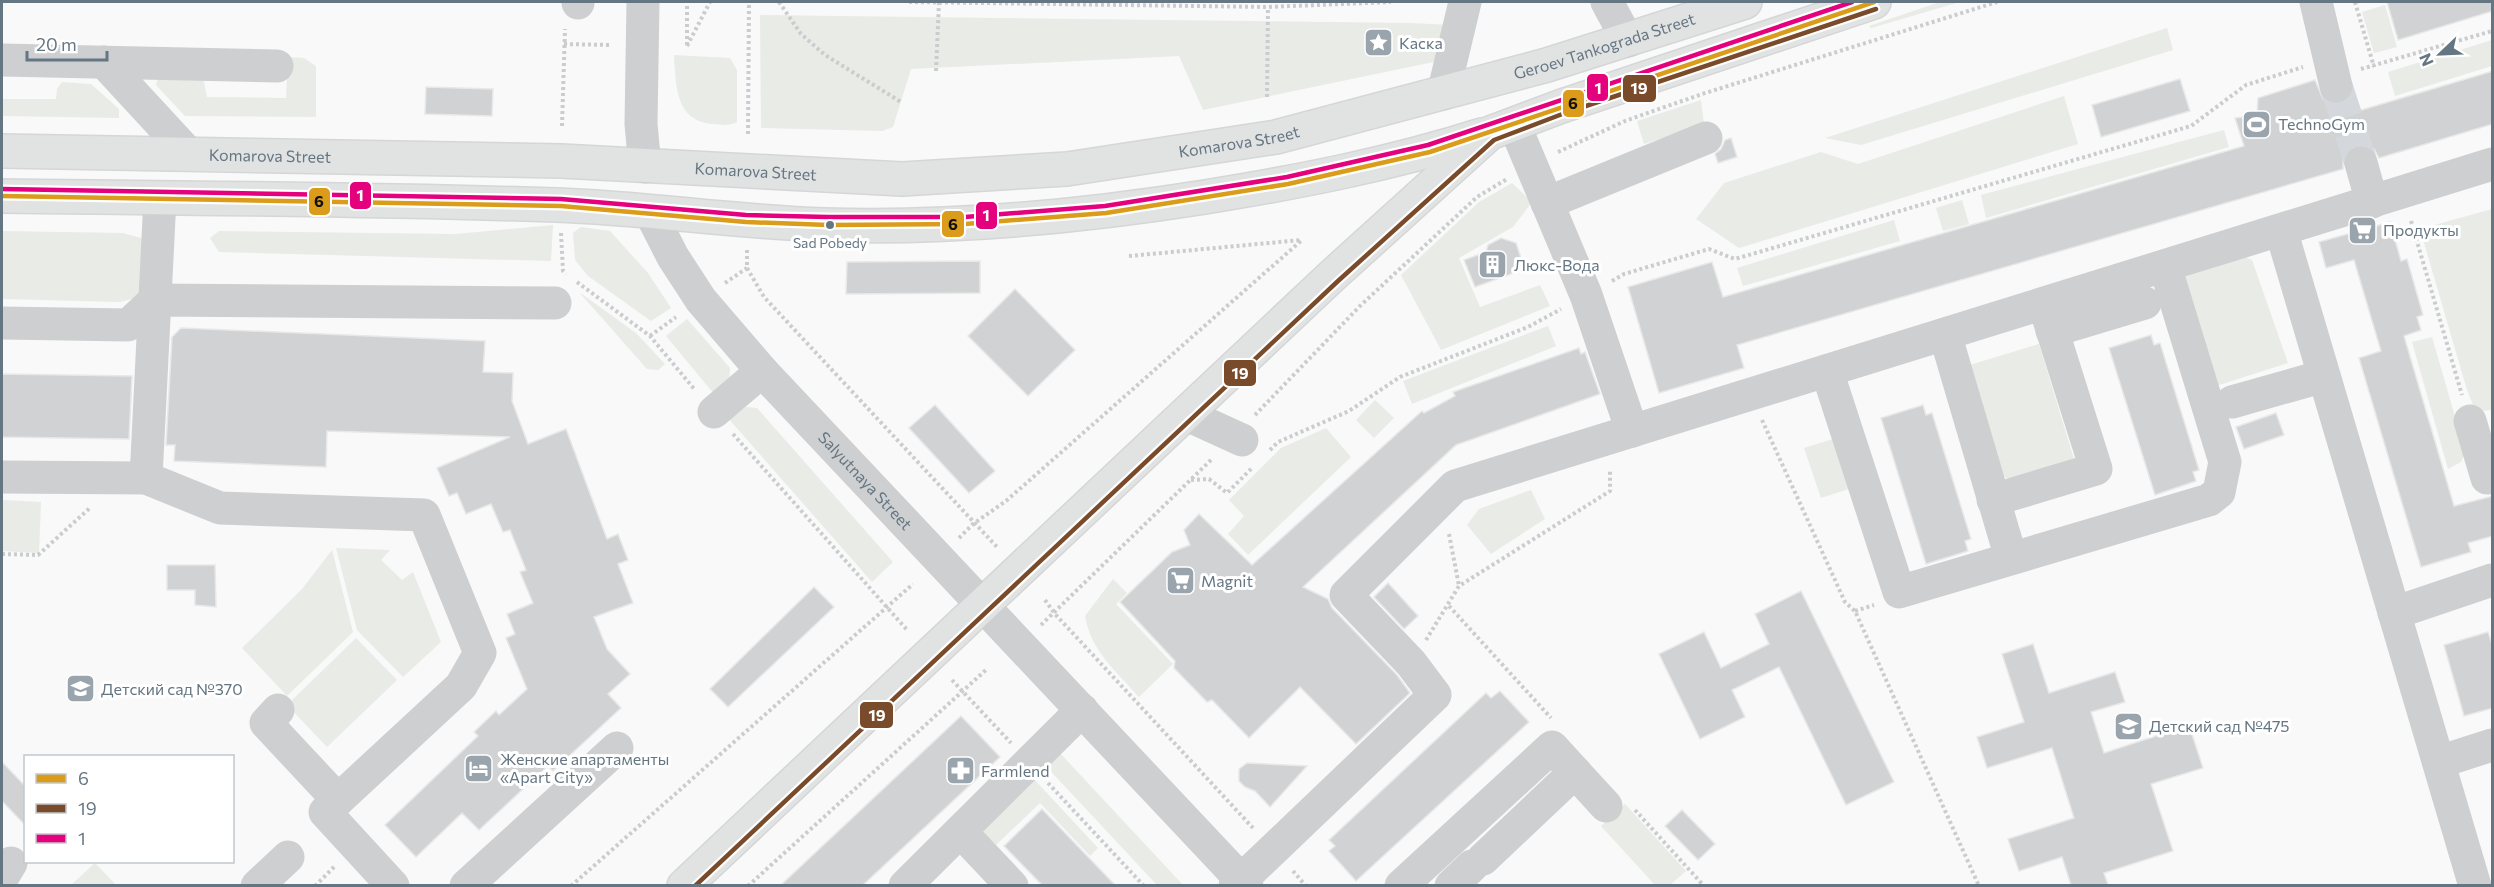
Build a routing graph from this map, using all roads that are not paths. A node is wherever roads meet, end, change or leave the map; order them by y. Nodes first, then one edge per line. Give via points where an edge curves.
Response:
1 (643, 2) edge
2 (1465, 2) edge
3 (1607, 2) edge
4 (1745, 2) edge
5 (1874, 2) edge
6 (2316, 2) edge
7 (1628, 41) junction
8 (2, 60) edge
9 (104, 62) junction
10 (277, 66) dead end
11 (2333, 72) tunnel mouth
12 (1500, 78) junction
13 (1443, 94) junction
14 (1502, 128) junction
15 (1706, 138) dead end
16 (2, 151) edge
17 (188, 153) junction
18 (2361, 163) tunnel mouth
19 (2493, 164) edge
20 (645, 166) junction
21 (2, 196) edge
22 (2387, 197) junction
23 (160, 198) junction
24 (1547, 203) junction
25 (650, 212) junction
26 (2281, 230) junction
27 (2165, 266) junction
28 (155, 300) junction
29 (555, 303) dead end
30 (2145, 303) dead end
31 (2048, 317) junction
32 (2, 322) edge
33 (1945, 334) junction
34 (762, 371) junction
35 (1827, 371) junction
36 (2324, 376) junction
37 (2232, 402) dead end
38 (714, 412) road end
39 (1185, 414) junction
40 (2470, 421) road end
41 (1621, 435) junction
42 (1252, 446) road end
43 (2, 477) edge
44 (2493, 477) edge
45 (134, 478) junction
46 (1993, 500) junction
47 (2011, 558) junction
48 (2493, 580) edge
49 (983, 604) junction
50 (2394, 613) junction
51 (278, 710) dead end
52 (1082, 710) junction
53 (2493, 745) edge
54 (617, 748) dead end
55 (2439, 762) junction
56 (1575, 772) junction
57 (338, 800) junction
58 (1606, 806) dead end
59 (961, 832) junction
60 (288, 857) dead end
61 (1469, 870) edge
62 (1241, 883) edge
63 (257, 885) edge
64 (393, 885) edge
65 (466, 885) edge
66 (684, 885) edge
67 (905, 885) edge
68 (1012, 885) edge
69 (1401, 885) edge
70 (2475, 885) edge

1 - 20 street, Salyutnaya Street via 641,124
2 - 13 street
3 - 7 street
4 - 7 main road, Geroev Tankograda Street
5 - 14 main road
6 - 11 street
7 - 12 main road, Geroev Tankograda Street
8 - 9 street
9 - 10 street
9 - 17 street
12 - 13 main road, Komarova Street
12 - 14 main road
13 - 20 main road, Komarova Street via 1276,137 1067,169 902,180
14 - 24 street
14 - 25 main road via 1430,152 1288,184 1106,213 965,224 828,225
14 - 39 main road
15 - 24 street
16 - 17 main road, Komarova Street
17 - 20 main road, Komarova Street
18 - 22 street
19 - 22 street
20 - 25 main road, Salyutnaya Street
21 - 23 main road
22 - 26 street
23 - 25 main road via 551,205
23 - 28 street
24 - 41 street via 1586,295
25 - 34 street, Salyutnaya Street via 701,300
26 - 27 street
26 - 36 street
27 - 31 street
27 - 47 street via 2222,447 2225,462 2219,492 2209,500
28 - 29 street
28 - 32 street via 128,325
28 - 45 street
30 - 31 street
31 - 33 street
31 - 46 street via 2096,469
33 - 35 street
33 - 46 street
34 - 38 street
34 - 49 street, Salyutnaya Street
35 - 41 street
35 - 47 street via 1899,592
36 - 37 street
36 - 50 street
39 - 42 street
39 - 49 main road
40 - 44 street via 2487,478
41 - 62 street via 1455,486 1346,595 1411,663 1435,695
43 - 45 street
45 - 57 street via 220,508 424,515 480,653 461,686
46 - 47 street
48 - 50 street
49 - 52 street, Salyutnaya Street
49 - 66 main road
50 - 55 street
51 - 57 street via 266,723
52 - 59 street
52 - 62 street, Salyutnaya Street
53 - 55 street
54 - 65 street
55 - 70 street
56 - 58 street
56 - 61 street
56 - 69 street via 1552,747
57 - 64 street via 325,812
59 - 67 street
59 - 68 street
60 - 63 street

